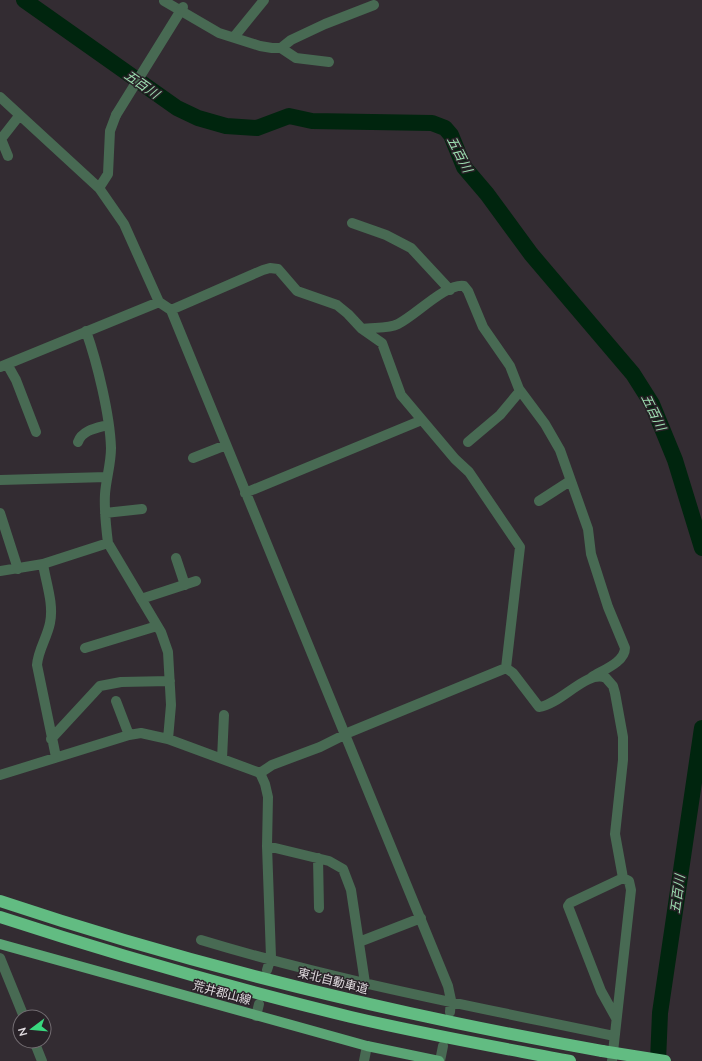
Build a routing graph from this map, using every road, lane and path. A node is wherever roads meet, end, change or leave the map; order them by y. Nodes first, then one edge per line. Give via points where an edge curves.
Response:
1 (161, 0) edge
2 (264, 0) edge
3 (185, 3) edge
4 (374, 5) dead end
5 (234, 37) junction
6 (281, 48) junction
7 (329, 62) dead end
8 (0, 97) edge
9 (19, 116) junction
10 (8, 156) dead end
11 (99, 188) junction
12 (352, 223) dead end
13 (450, 290) junction
14 (159, 302) junction
15 (171, 310) junction
16 (362, 330) junction
17 (86, 331) junction
18 (4, 366) edge
19 (520, 391) junction
20 (422, 420) junction
21 (108, 424) junction
22 (36, 432) dead end
23 (78, 442) dead end
24 (468, 442) dead end
25 (226, 445) junction
26 (193, 458) dead end
27 (107, 477) junction
28 (0, 480) edge
29 (570, 481) junction
30 (245, 493) junction
31 (539, 501) dead end
32 (142, 509) dead end
33 (0, 513) edge
34 (105, 513) junction
35 (108, 543) junction
36 (176, 558) dead end
37 (43, 564) junction
38 (18, 569) junction
39 (0, 571) edge
40 (196, 581) dead end
41 (185, 585) junction
42 (141, 599) junction
43 (157, 626) junction
44 (85, 648) dead end
45 (506, 668) junction
46 (592, 677) junction
47 (170, 681) junction
48 (116, 701) dead end
49 (224, 715) dead end
50 (129, 735) junction
51 (346, 736) junction
52 (51, 739) junction
53 (168, 739) junction
54 (56, 757) junction
55 (222, 759) junction
56 (260, 773) junction
57 (0, 775) edge
58 (267, 846) junction
59 (318, 858) junction
60 (623, 878) junction
61 (0, 901) edge
62 (319, 908) dead end
63 (0, 917) edge
64 (421, 918) junction
65 (201, 940) dead end
66 (359, 942) junction
67 (0, 944) edge
68 (0, 958) edge
69 (268, 965) junction
70 (364, 983) junction
71 (259, 1004) dead end
72 (450, 1007) junction
73 (21, 1009) edge
74 (256, 1016) junction
75 (616, 1018) junction
76 (614, 1036) junction
77 (367, 1046) junction
78 (443, 1046) dead end
79 (37, 1049) edge
80 (42, 1061) edge
81 (364, 1061) edge
82 (440, 1061) edge
83 (570, 1061) edge
84 (612, 1061) edge
85 (665, 1061) edge

1 - 5 street via 219,33
2 - 5 street
3 - 11 street, bridge via 116,115 110,131 108,174
4 - 6 street via 325,24 291,40
5 - 6 street via 260,46
6 - 7 street via 296,58
8 - 9 street
9 - 10 street via 1,139
9 - 11 street
11 - 14 street via 124,224
12 - 13 street via 386,235 411,248
13 - 16 street via 398,325
13 - 19 street via 460,285 468,291 484,327 510,366
14 - 15 street
14 - 17 street
15 - 16 street via 263,270 275,268 297,291 337,305
15 - 25 street
16 - 20 street via 382,342 401,395
17 - 18 street
17 - 21 street via 98,373
18 - 22 street via 16,380
19 - 24 street via 500,415
19 - 29 street via 553,435
20 - 30 street
20 - 45 street via 469,472 520,547
21 - 23 street via 86,432 79,437
21 - 27 street via 111,450
25 - 26 street
25 - 30 street
27 - 28 street
27 - 34 street
29 - 31 street
29 - 46 street via 588,529 592,554 608,607 625,648 622,659
30 - 51 street
32 - 34 street
33 - 38 street
34 - 35 street
35 - 37 street
35 - 42 street
36 - 41 street
37 - 38 street
37 - 52 street via 51,616 37,665
38 - 39 street
40 - 41 street
41 - 42 street
42 - 43 street
43 - 44 street
43 - 47 street via 168,652
45 - 46 street via 514,673 540,707
45 - 51 street via 350,732
46 - 60 street via 602,677 612,686 621,722 623,760 615,834
47 - 52 street via 121,682 100,686
47 - 53 street
48 - 50 street
49 - 55 street
50 - 53 street via 141,733
50 - 54 street
51 - 56 street via 272,765
51 - 64 street
52 - 54 street
53 - 55 street
54 - 57 street
55 - 56 street
56 - 58 street via 268,797
58 - 59 street
58 - 69 street
59 - 62 street
59 - 66 street via 336,864 345,873 352,890
60 - 75 street via 629,881 631,890
60 - 75 street via 568,906 601,991
61 - 85 highway, 東北自動車道, bridge via 64,923 187,959 300,988 469,1027
63 - 83 highway via 166,969 283,1000 397,1027
64 - 66 street
64 - 72 street via 448,986
65 - 69 street
66 - 70 street
67 - 74 main road, 荒井郡山線
68 - 73 street
69 - 70 street
70 - 72 street
71 - 74 street
72 - 76 street
74 - 77 main road, 荒井郡山線
75 - 76 street
76 - 84 street
77 - 81 street
77 - 82 main road, 荒井郡山線
78 - 82 street
79 - 80 street

